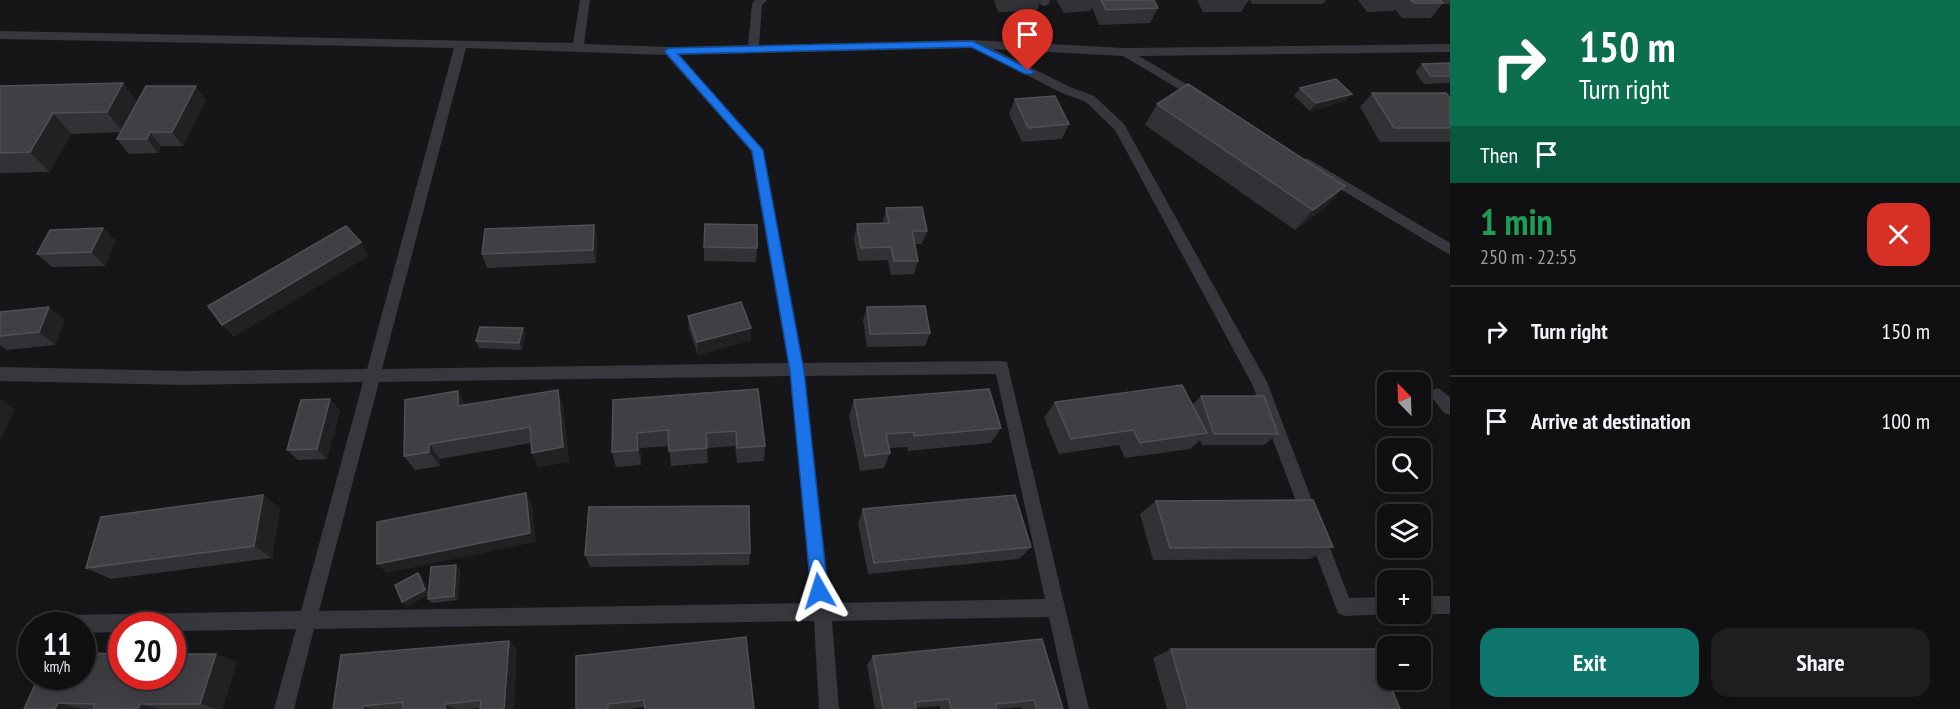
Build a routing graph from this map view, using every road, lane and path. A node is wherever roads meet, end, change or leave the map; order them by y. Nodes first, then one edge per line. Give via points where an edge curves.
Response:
1 (585, 0) edge
2 (762, 0) edge
3 (0, 35) edge
4 (972, 44) junction
5 (460, 45) junction
6 (578, 47) junction
7 (1450, 48) edge
8 (753, 49) junction
9 (669, 51) junction
10 (1125, 52) junction
11 (1206, 102) edge
12 (1298, 157) edge
13 (1450, 250) edge
14 (797, 371) junction
15 (0, 374) edge
16 (374, 375) junction
17 (1438, 395) dead end
18 (1450, 408) edge
19 (1431, 605) edge
20 (1450, 605) edge
21 (1377, 606) edge
22 (1056, 608) junction
23 (822, 613) junction
24 (308, 620) junction
25 (96, 624) edge
26 (284, 709) edge
27 (829, 709) edge
28 (1079, 709) edge

1 - 6 lane
2 - 8 lane via 757,4
3 - 5 lane
4 - 8 lane
4 - 10 lane
4 - 21 lane via 1090,99 1120,127 1259,382 1344,607
5 - 6 lane
5 - 16 lane
6 - 9 lane
7 - 10 lane
8 - 9 lane
9 - 14 lane via 757,150
10 - 11 lane
12 - 13 lane
14 - 16 lane
14 - 22 lane via 1002,367
14 - 23 lane
15 - 16 lane via 185,378
16 - 24 lane
17 - 18 lane
19 - 20 lane
22 - 23 lane
22 - 28 lane
23 - 24 lane
23 - 27 lane
24 - 25 lane
24 - 26 lane

